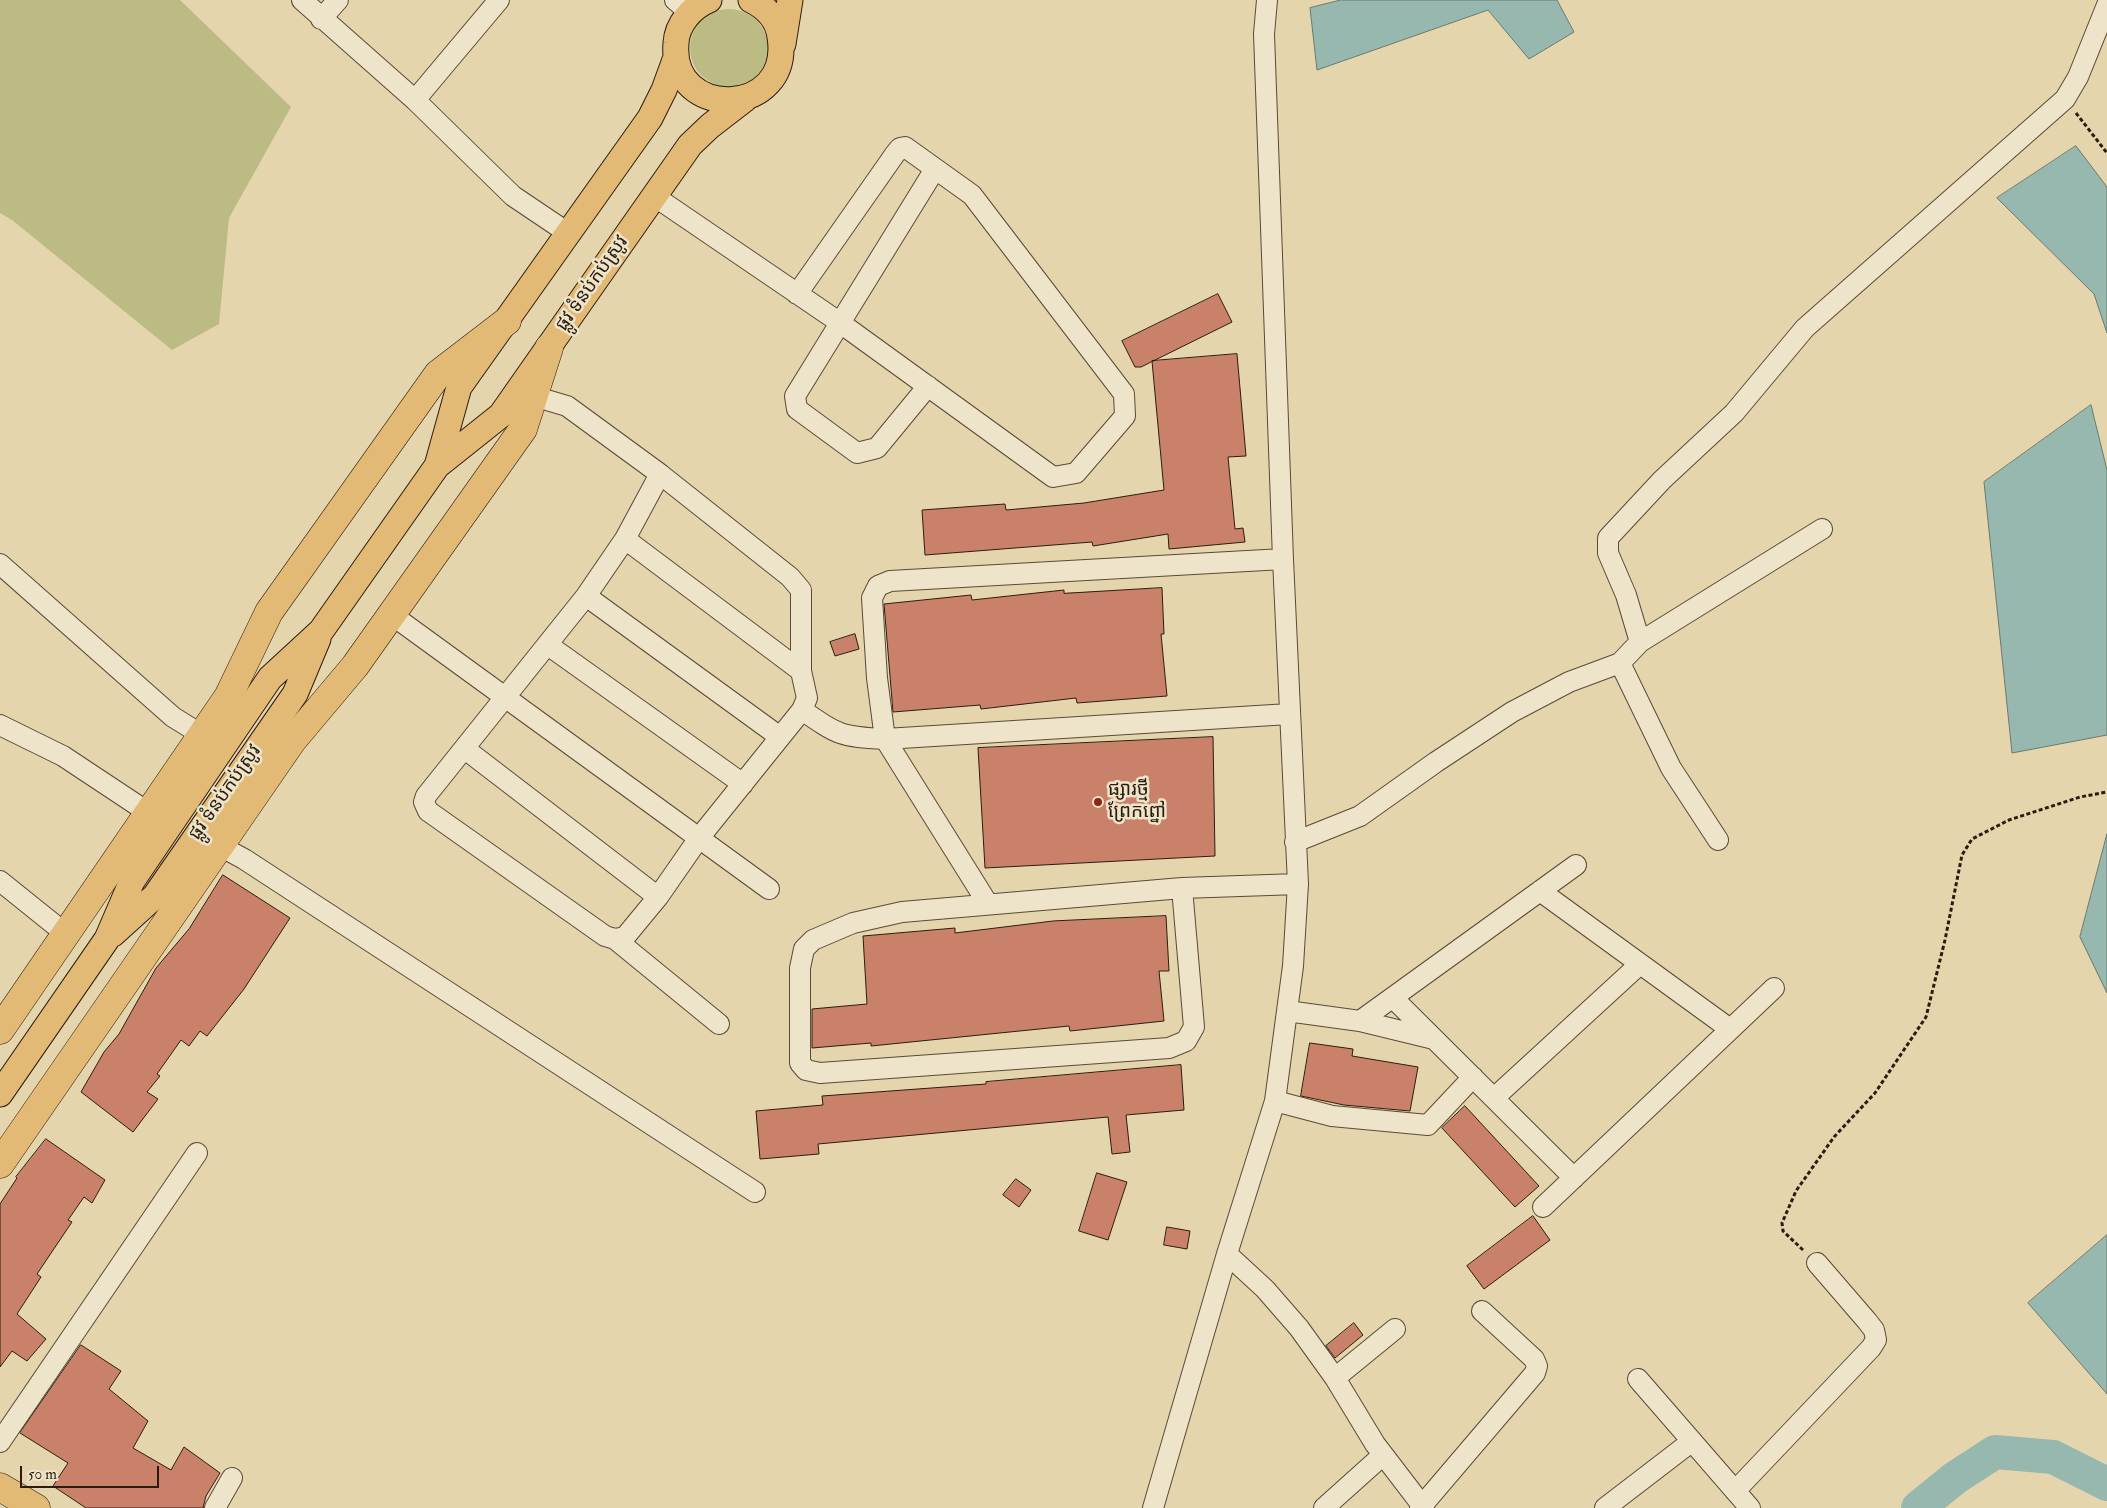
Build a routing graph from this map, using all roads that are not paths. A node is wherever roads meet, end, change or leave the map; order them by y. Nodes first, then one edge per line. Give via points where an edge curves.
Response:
1 (302, 0) edge
2 (338, 0) edge
3 (499, 0) edge
4 (752, 0) edge
5 (790, 0) edge
6 (1267, 0) edge
7 (691, 4) edge
8 (2107, 5) edge
9 (321, 19) junction
10 (782, 49) junction
11 (676, 56) junction
12 (745, 99) junction
13 (415, 100) junction
14 (935, 169) junction
15 (654, 196) junction
16 (568, 233) junction
17 (797, 294) junction
18 (507, 321) junction
19 (839, 322) junction
20 (549, 348) junction
21 (928, 386) junction
22 (533, 396) junction
23 (437, 466) junction
24 (660, 474) junction
25 (1822, 529) dead end
26 (625, 539) junction
27 (1282, 560) junction
28 (0, 564) edge
29 (586, 596) junction
30 (392, 614) junction
31 (1640, 642) junction
32 (548, 645) junction
33 (1620, 663) junction
34 (802, 671) junction
35 (504, 697) junction
36 (802, 710) junction
37 (1289, 714) junction
38 (0, 725) edge
39 (202, 735) junction
40 (780, 737) junction
41 (885, 738) junction
42 (465, 749) junction
43 (743, 784) junction
44 (149, 813) junction
45 (699, 838) junction
46 (1718, 840) dead end
47 (1296, 842) junction
48 (220, 846) junction
49 (1576, 865) dead end
50 (0, 881) edge
51 (1298, 884) junction
52 (1182, 888) junction
53 (769, 889) dead end
54 (1540, 891) junction
55 (658, 897) junction
56 (988, 904) junction
57 (66, 934) junction
58 (615, 939) junction
59 (1640, 964) junction
60 (1774, 988) dead end
61 (1393, 998) junction
62 (1287, 1011) junction
63 (1360, 1021) junction
64 (719, 1024) dead end
65 (0, 1030) edge
66 (1730, 1030) junction
67 (1434, 1039) junction
68 (1473, 1077) junction
69 (0, 1094) edge
70 (1494, 1098) junction
71 (1275, 1101) junction
72 (197, 1153) dead end
73 (0, 1164) edge
74 (1574, 1178) junction
75 (755, 1192) dead end
76 (1543, 1207) dead end
77 (1227, 1254) junction
78 (1817, 1263) road end
79 (1482, 1311) dead end
80 (1395, 1328) dead end
81 (1335, 1378) junction
82 (1638, 1379) dead end
83 (0, 1442) edge
84 (1690, 1442) junction
85 (1383, 1455) junction
86 (232, 1478) dead end
87 (0, 1487) edge
88 (1735, 1491) junction
89 (1422, 1507) edge
90 (36, 1508) edge
91 (215, 1508) edge
92 (1152, 1508) edge
93 (1324, 1508) edge
94 (1605, 1508) edge
95 (1750, 1508) edge

1 - 9 street
2 - 9 street
3 - 13 street
4 - 10 main road via 774,20 780,32
5 - 10 main road
6 - 27 street via 1264,34
7 - 11 main road via 679,29
8 - 31 street via 2078,77 2065,99 1805,328 1734,413 1662,480 1608,538 1608,553 1626,595
9 - 13 street
10 - 12 main road, ផ្លូវ ទំនប់កប់ស្រូវ via 776,72 768,84
11 - 12 main road via 686,81 696,90 720,100
11 - 16 main road, ផ្លូវ ទំនប់កប់ស្រូវ via 650,118
12 - 15 main road, ផ្លូវ ទំនប់កប់ស្រូវ via 690,145
13 - 16 street via 513,196
14 - 17 street via 905,147 900,148
14 - 19 street
14 - 21 street via 972,195 1124,394 1125,416 1076,473 1053,477
15 - 17 street
15 - 20 main road, ផ្លូវ ទំនប់កប់ស្រូវ
16 - 18 main road, ផ្លូវ ទំនប់កប់ស្រូវ
17 - 19 street
18 - 23 main road, ផ្លូវ ទំនប់កប់ស្រូវ via 459,387
18 - 39 highway via 438,374 269,612 228,697
19 - 21 street
19 - 21 street via 795,396 798,409 857,453 877,448
20 - 22 highway
20 - 23 main road, ផ្លូវ ទំនប់កប់ស្រូវ via 501,414
22 - 24 street via 567,406
22 - 30 highway via 523,429
23 - 69 main road, ផ្លូវ ទំនប់កប់ស្រូវ via 321,631 295,694 161,888 107,939
24 - 26 street
24 - 34 street via 790,577 801,590
25 - 31 street
26 - 29 street
26 - 34 street
27 - 37 street
27 - 41 street via 890,581 878,586 872,598
28 - 39 street via 173,717
29 - 32 street
29 - 40 street
30 - 35 street
30 - 48 highway via 355,666 292,740
31 - 33 street
32 - 35 street
32 - 43 street
33 - 46 street via 1671,768
33 - 47 street via 1569,682 1512,712 1360,816
34 - 36 street via 808,698
35 - 42 street
35 - 45 street
36 - 40 street
36 - 41 street via 832,731 850,738
37 - 41 street
37 - 47 street
38 - 44 street via 63,756
39 - 44 highway
40 - 43 street
41 - 56 street
42 - 55 street
42 - 58 street via 426,796 424,802 428,812 605,936
43 - 45 street
44 - 57 highway
45 - 53 street
45 - 55 street
47 - 51 street
48 - 73 highway
48 - 75 street
49 - 54 street
50 - 57 street
51 - 52 street
51 - 62 street
52 - 56 street
52 - 56 street via 1194,1026 1186,1041 1169,1048 820,1073 806,1070 800,1063 800,968 804,949 813,940 853,923 902,912
54 - 59 street
54 - 61 street
55 - 58 street via 626,937
57 - 65 highway
58 - 64 street
59 - 66 street
59 - 70 street
60 - 66 street
61 - 63 street
61 - 67 street
62 - 63 street
62 - 71 street
63 - 67 street
66 - 74 street
67 - 68 street
68 - 70 street
68 - 71 street via 1428,1125 1332,1116
70 - 74 street
71 - 77 street
72 - 83 street
74 - 76 street
77 - 81 street via 1265,1289 1299,1328
77 - 92 street
78 - 88 street via 1874,1330 1876,1340
79 - 89 street via 1534,1359 1535,1373
80 - 81 street
81 - 85 street
82 - 84 street
84 - 88 street via 1699,1447
84 - 94 street
85 - 89 street
85 - 93 street
86 - 91 street
87 - 90 highway
88 - 95 street

